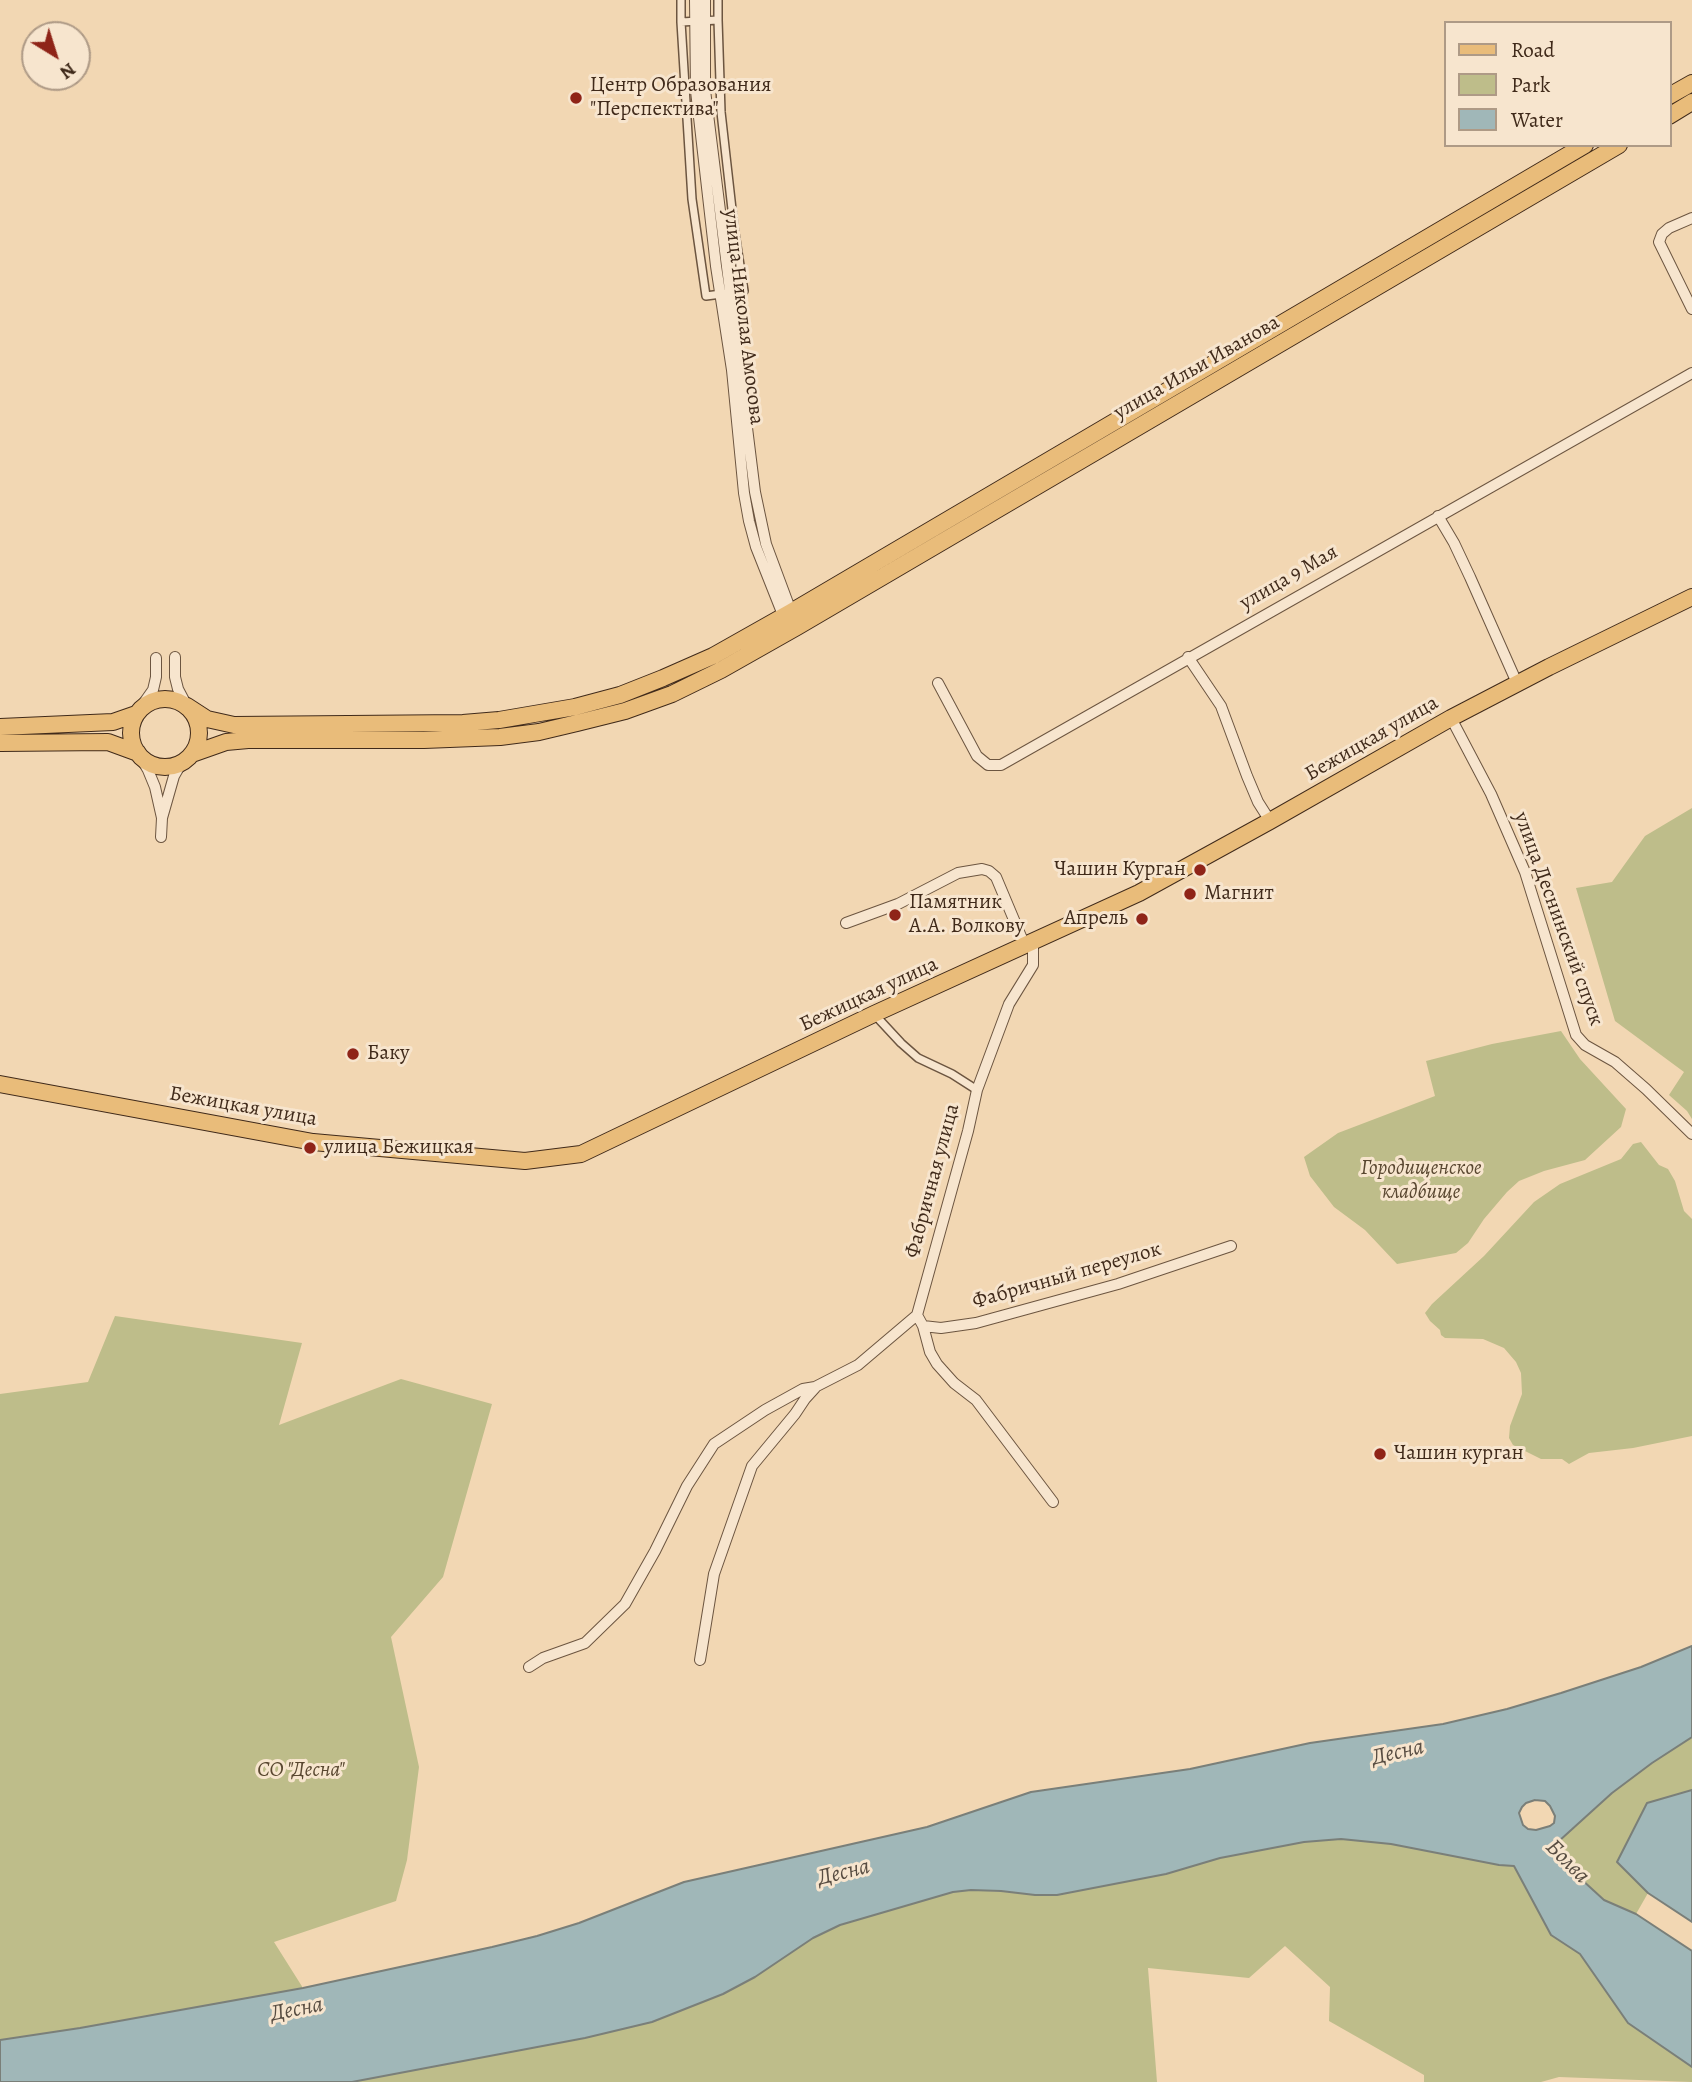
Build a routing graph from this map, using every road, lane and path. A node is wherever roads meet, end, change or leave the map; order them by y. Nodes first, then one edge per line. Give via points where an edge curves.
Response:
1 (681, 0) edge
2 (695, 0) edge
3 (705, 0) edge
4 (718, 0) edge
5 (718, 20) junction
6 (700, 21) junction
7 (681, 22) junction
8 (1692, 83) edge
9 (1671, 95) edge
10 (1692, 102) edge
11 (1671, 115) edge
12 (1582, 147) edge
13 (1616, 147) edge
14 (1692, 218) edge
15 (726, 293) junction
16 (1692, 309) edge
17 (1692, 373) edge
18 (1438, 516) junction
19 (1692, 597) edge
20 (790, 622) junction
21 (175, 657) dead end
22 (1188, 657) junction
23 (156, 658) dead end
24 (938, 683) dead end
25 (1517, 683) junction
26 (187, 706) junction
27 (136, 713) junction
28 (1451, 718) junction
29 (0, 727) edge
30 (0, 743) edge
31 (138, 753) junction
32 (187, 758) junction
33 (162, 818) junction
34 (1270, 821) junction
35 (161, 837) dead end
36 (846, 923) dead end
37 (1029, 944) junction
38 (874, 1014) junction
39 (0, 1084) edge
40 (977, 1090) junction
41 (1692, 1134) edge
42 (1231, 1247) dead end
43 (917, 1315) junction
44 (923, 1326) junction
45 (815, 1387) junction
46 (1053, 1502) dead end
47 (700, 1660) dead end
48 (529, 1667) dead end

1 - 7 street
2 - 6 street, улица Николая Амосова
3 - 6 street, улица Николая Амосова
4 - 5 street
5 - 6 street
5 - 15 street via 721,112 744,291
6 - 7 street
6 - 15 street, улица Николая Амосова via 696,91
7 - 15 street via 692,199 706,296
8 - 9 main road
10 - 11 main road
12 - 20 main road, улица Ильи Иванова
13 - 20 main road, улица Ильи Иванова
14 - 16 street via 1669,228 1659,242
15 - 20 street, улица Николая Амосова via 759,519
17 - 18 street, улица 9 Мая
18 - 22 street, улица 9 Мая
18 - 25 street
19 - 25 main road, Бежицкая улица
20 - 26 main road via 620,695 487,721 233,725 207,719
20 - 32 main road via 721,670 672,694 539,732 437,740 247,740 226,742
21 - 26 street via 175,677
22 - 24 street, улица 9 Мая via 1001,765 988,765 978,756
22 - 34 street via 1221,706 1258,802
23 - 27 street via 153,690
25 - 28 main road, Бежицкая улица
26 - 27 main road via 166,698 154,700
26 - 32 main road via 199,734
27 - 29 main road via 113,722
27 - 31 main road via 131,734
28 - 34 main road, Бежицкая улица
28 - 41 street, улица Деснинский спуск via 1525,872 1576,1035 1626,1071
30 - 31 main road via 108,742
31 - 32 main road via 163,767
31 - 33 street via 155,787
32 - 33 street via 174,776
33 - 35 street
34 - 37 main road, Бежицкая улица via 1139,892
36 - 37 street via 898,904 958,873 982,869 996,877
37 - 38 main road, Бежицкая улица
37 - 40 street, Фабричная улица via 1033,965 1009,1004
38 - 39 main road, Бежицкая улица via 581,1154 525,1161 313,1142
38 - 40 street via 918,1058
40 - 43 street, Фабричная улица
42 - 44 street, Фабричный переулок via 976,1323
43 - 44 street
43 - 45 street via 858,1365
44 - 46 street via 937,1364 976,1400
45 - 47 street via 752,1466 714,1574
45 - 48 street via 765,1410 714,1444 625,1604 585,1643

